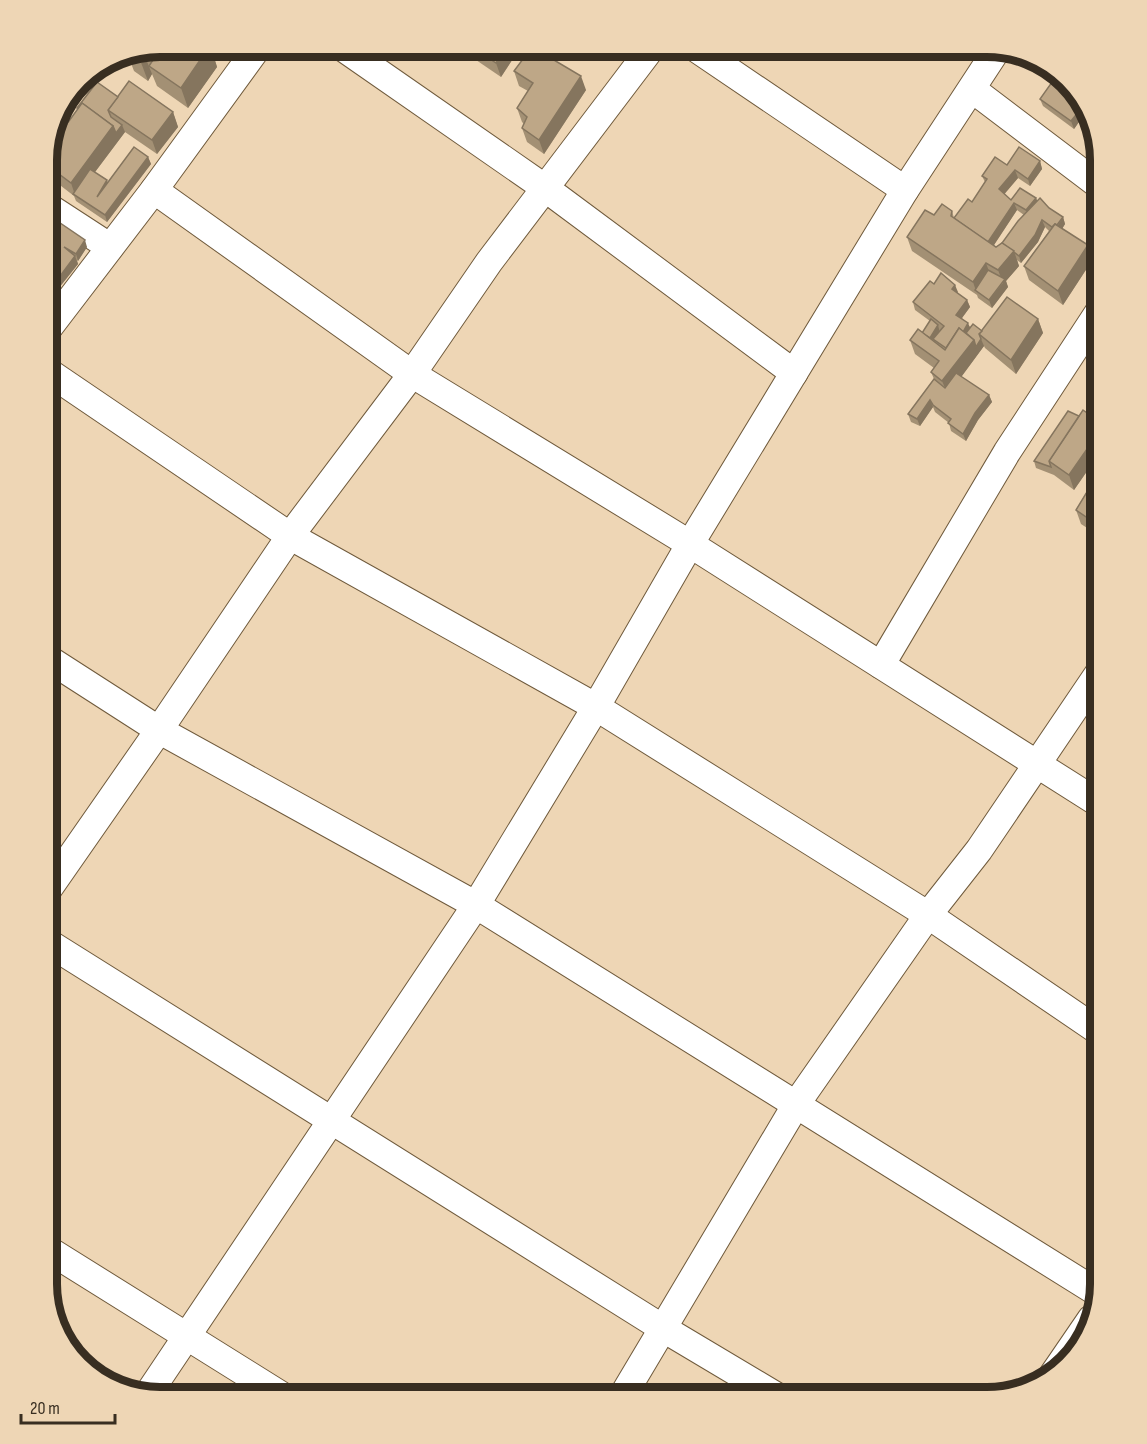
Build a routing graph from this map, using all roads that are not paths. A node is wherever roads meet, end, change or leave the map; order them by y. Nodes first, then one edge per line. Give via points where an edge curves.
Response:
1 (250, 57) edge
2 (358, 57) edge
3 (644, 57) edge
4 (709, 57) edge
5 (992, 57) edge
6 (972, 90) junction
7 (1090, 178) edge
8 (545, 188) junction
9 (154, 190) junction
10 (905, 190) junction
11 (57, 213) edge
12 (110, 247) junction
13 (57, 317) edge
14 (1090, 327) edge
15 (412, 374) junction
16 (794, 374) junction
17 (57, 378) edge
18 (290, 536) junction
19 (690, 544) junction
20 (57, 664) edge
21 (881, 666) junction
22 (1090, 687) edge
23 (596, 707) junction
24 (159, 730) junction
25 (1036, 764) junction
26 (1090, 797) edge
27 (57, 877) edge
28 (476, 905) junction
29 (928, 915) junction
30 (57, 948) edge
31 (1090, 1025) edge
32 (797, 1103) junction
33 (331, 1120) junction
34 (57, 1256) edge
35 (1090, 1288) edge
36 (664, 1329) junction
37 (187, 1336) junction
38 (153, 1386) edge
39 (267, 1387) edge
40 (629, 1387) edge
41 (760, 1387) edge

1 - 9 street
2 - 8 street
3 - 8 street
4 - 10 street
5 - 6 street
6 - 7 street
6 - 10 street
8 - 15 street
8 - 16 street
9 - 12 street
9 - 15 street
10 - 16 street
11 - 12 street
12 - 13 street
14 - 21 street via 1007,452
15 - 18 street
15 - 19 street
16 - 19 street
17 - 18 street
18 - 23 street
18 - 24 street
19 - 21 street
19 - 23 street
20 - 24 street
21 - 25 street
22 - 25 street
23 - 28 street
23 - 29 street
24 - 27 street
24 - 28 street
25 - 26 street
25 - 29 street via 979,850
28 - 32 street
28 - 33 street
29 - 31 street
29 - 32 street
30 - 33 street
32 - 35 street
32 - 36 street
33 - 36 street
33 - 37 street
34 - 37 street
36 - 40 street
36 - 41 street
37 - 38 street
37 - 39 street

